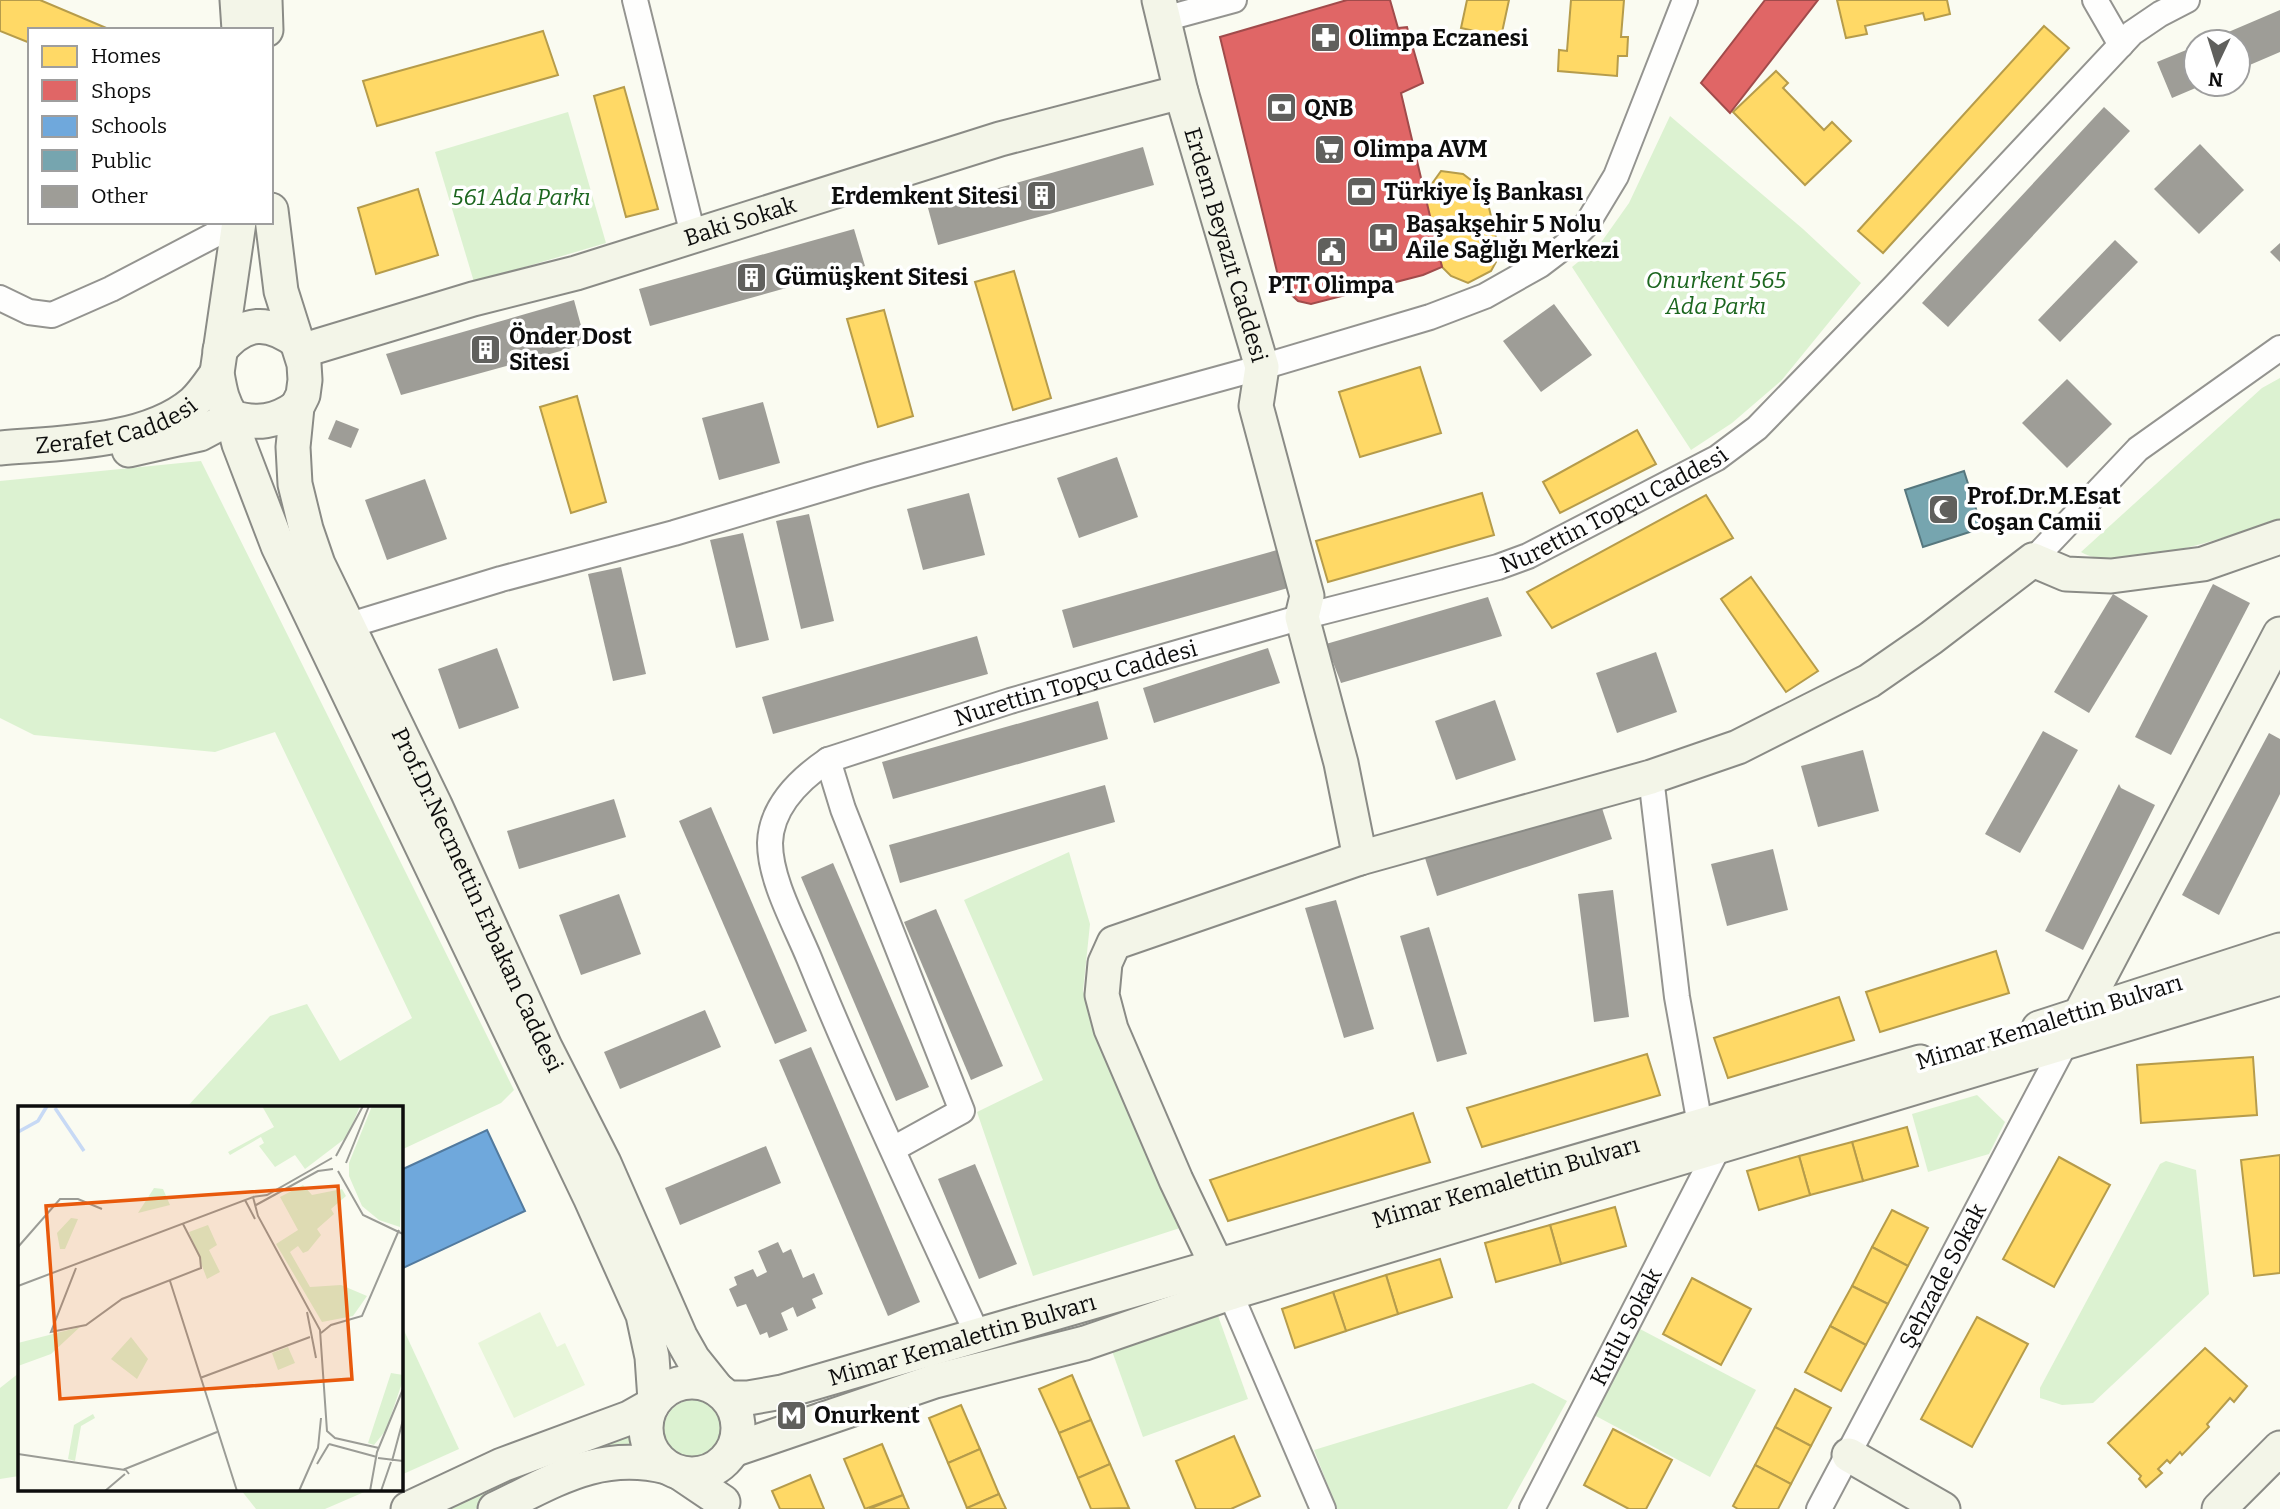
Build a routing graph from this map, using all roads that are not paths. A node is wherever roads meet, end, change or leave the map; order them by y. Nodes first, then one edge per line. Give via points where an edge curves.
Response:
1 (237, 0) edge
2 (265, 0) edge
3 (635, 0) edge
4 (1234, 0) edge
5 (1685, 0) edge
6 (2095, 0) edge
7 (2187, 0) edge
8 (1162, 9) edge
9 (239, 28) edge
10 (266, 28) edge
11 (2120, 46) junction
12 (1181, 92) junction
13 (235, 224) edge
14 (239, 224) edge
15 (273, 224) edge
16 (693, 235) junction
17 (0, 298) edge
18 (296, 337) junction
19 (2280, 348) edge
20 (219, 361) junction
21 (1262, 367) junction
22 (300, 401) junction
23 (232, 417) junction
24 (0, 448) edge
25 (0, 464) edge
26 (2280, 537) edge
27 (2033, 560) junction
28 (1302, 617) junction
29 (347, 626) junction
30 (2280, 634) edge
31 (828, 760) junction
32 (1651, 777) junction
33 (1360, 858) junction
34 (2280, 950) edge
35 (2280, 978) edge
36 (2082, 1012) junction
37 (2066, 1042) junction
38 (1709, 1135) junction
39 (893, 1149) junction
40 (1224, 1280) junction
41 (978, 1336) junction
42 (722, 1393) junction
43 (654, 1402) junction
44 (2280, 1448) edge
45 (730, 1454) junction
46 (1849, 1455) junction
47 (673, 1470) junction
48 (724, 1505) edge
49 (408, 1509) edge
50 (495, 1509) edge
51 (1323, 1509) edge
52 (1532, 1509) edge
53 (1819, 1509) edge
54 (1943, 1509) edge
55 (2219, 1509) edge

1 - 9 main road
2 - 10 main road
3 - 16 street
4 - 8 street
5 - 21 street via 1616,176 1587,224 1565,246 1540,265 1472,301
6 - 11 street
7 - 11 street, Nurettin Topçu Caddesi via 2160,13
8 - 12 main road, Erdem Beyazıt Caddesi
11 - 28 street, Nurettin Topçu Caddesi via 1757,428 1717,458 1528,556
12 - 16 main road, Baki Sokak via 1000,139
12 - 21 main road, Erdem Beyazıt Caddesi
13 - 17 street via 52,315 29,312
14 - 20 main road
15 - 18 main road via 281,290
16 - 18 main road, Baki Sokak via 576,273
18 - 20 main road via 272,327 242,329
18 - 22 main road via 305,380
19 - 27 street via 2138,449
20 - 23 main road via 220,394
20 - 24 main road, Zerafet Caddesi via 194,402 171,417 135,431 82,441
21 - 28 main road, Erdem Beyazıt Caddesi via 1256,407 1307,596
21 - 29 street
22 - 23 main road via 274,420 249,422
22 - 29 main road, Prof.Dr.Necmettin Erbakan Caddesi via 293,447 295,484 317,564
23 - 25 main road, Zerafet Caddesi via 200,434 149,447
23 - 43 main road, Prof.Dr.Necmettin Erbakan Caddesi via 278,546 643,1315 652,1357
26 - 27 main road via 2203,564 2111,576 2066,573
27 - 32 main road via 1869,681 1738,747
28 - 31 street, Nurettin Topçu Caddesi via 1010,701
28 - 33 main road, Erdem Beyazıt Caddesi via 1341,763
29 - 42 main road, Prof.Dr.Necmettin Erbakan Caddesi via 604,1163 680,1336
30 - 36 main road
31 - 39 street, Nurettin Topçu Caddesi via 804,776 775,818 770,841 772,868
31 - 39 street via 962,1111
32 - 33 main road
32 - 38 street via 1677,997
33 - 40 main road via 1114,943 1105,963 1102,995 1111,1029
34 - 36 main road, Mimar Kemalettin Bulvarı
35 - 37 main road
36 - 37 main road
36 - 38 main road, Mimar Kemalettin Bulvarı
37 - 38 main road
37 - 46 street, Şehzade Sokak
38 - 40 main road
38 - 52 street, Kutlu Sokak
39 - 41 street, Nurettin Topçu Caddesi
40 - 41 main road, Mimar Kemalettin Bulvarı
40 - 45 main road, Mimar Kemalettin Bulvarı via 1085,1343 935,1381
40 - 51 street
41 - 42 main road, Mimar Kemalettin Bulvarı via 782,1392 755,1397
42 - 43 main road via 703,1383 688,1382 674,1386
42 - 45 main road via 735,1410 739,1425
43 - 47 main road via 647,1438 658,1459
43 - 49 main road via 629,1418 534,1451
44 - 55 main road
45 - 47 main road via 709,1472 695,1475
45 - 48 main road via 723,1482
46 - 53 street, Şehzade Sokak
46 - 54 main road
47 - 48 main road
47 - 50 main road via 634,1461 604,1463

